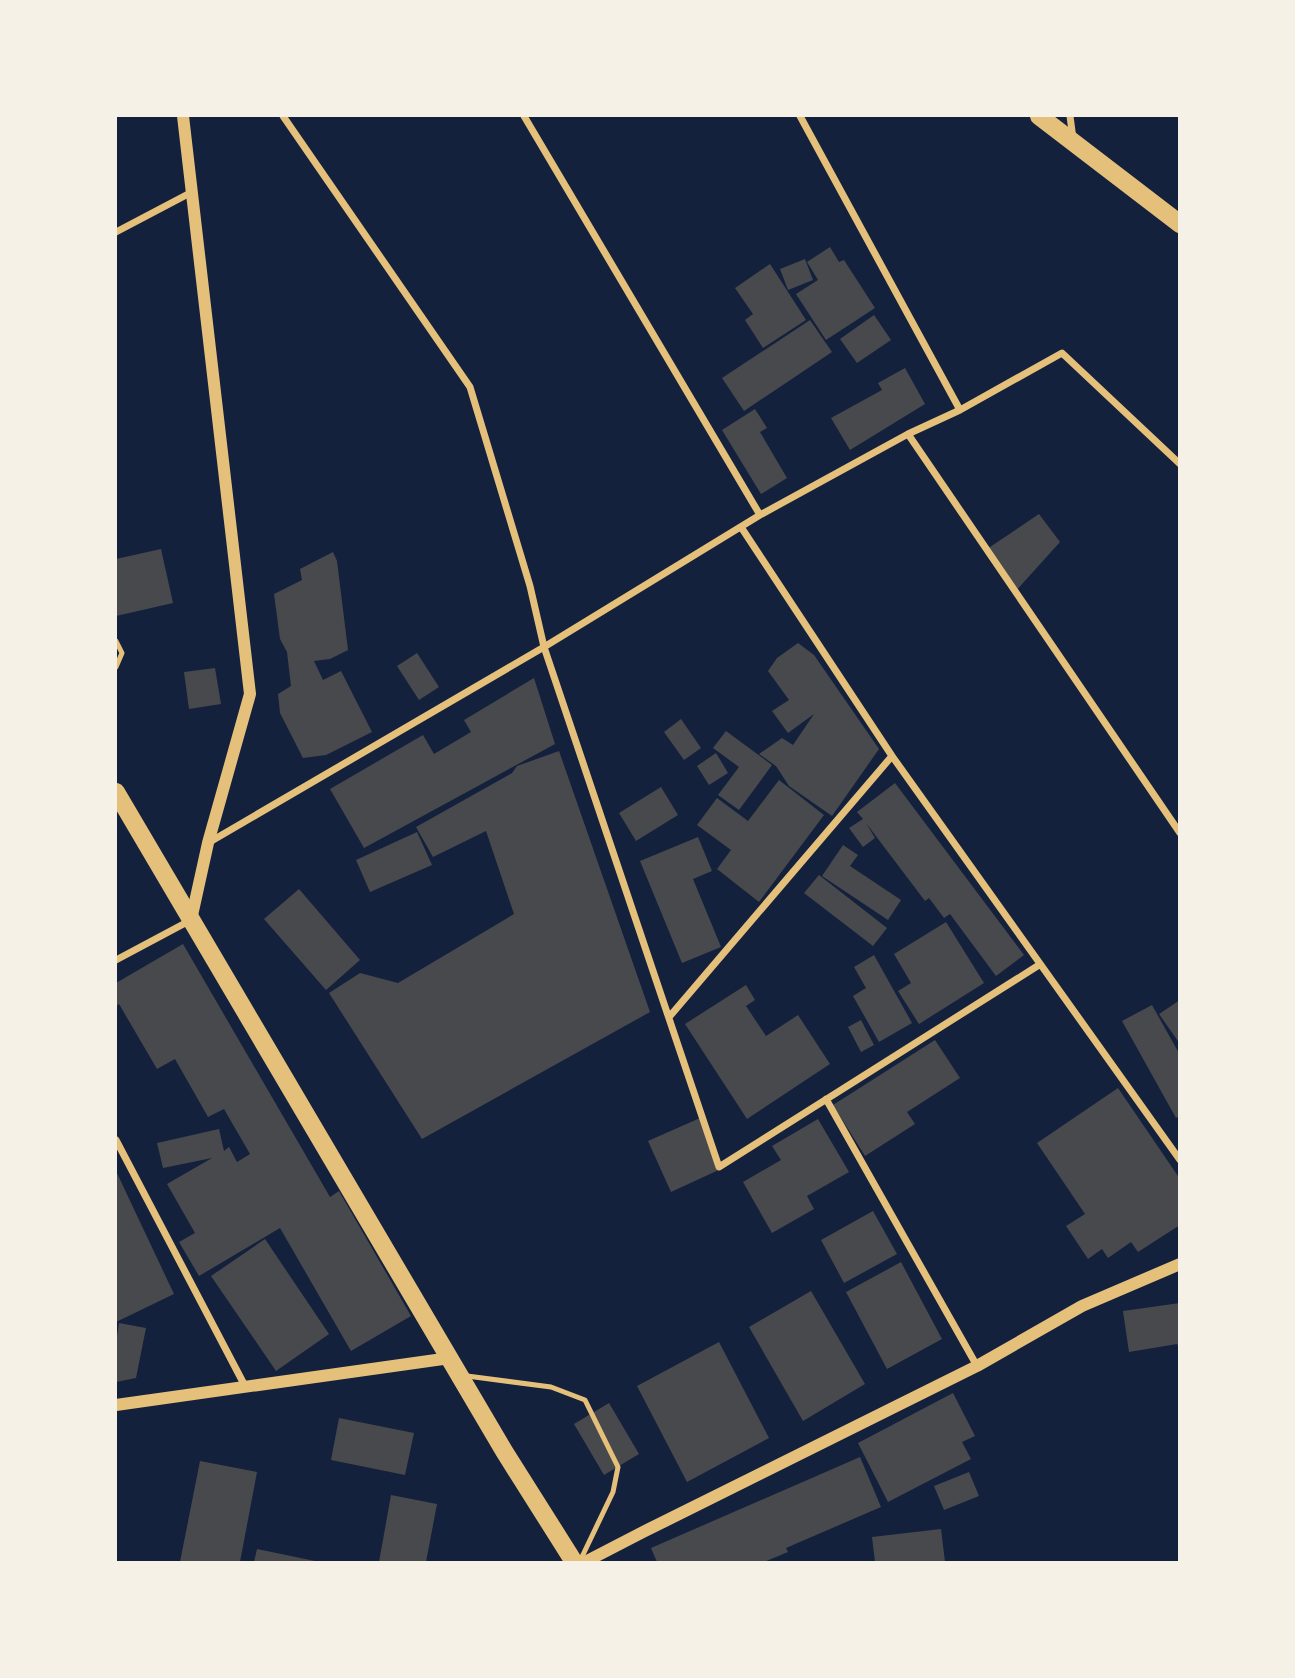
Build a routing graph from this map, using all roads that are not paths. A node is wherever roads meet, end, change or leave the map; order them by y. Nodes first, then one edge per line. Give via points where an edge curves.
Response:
1 (183, 116) edge
2 (283, 116) edge
3 (524, 116) edge
4 (800, 116) edge
5 (1039, 116) edge
6 (1070, 116) edge
7 (1073, 144) junction
8 (192, 192) junction
9 (1180, 224) edge
10 (116, 232) edge
11 (960, 410) junction
12 (908, 434) junction
13 (1180, 464) edge
14 (760, 515) junction
15 (741, 527) junction
16 (116, 641) edge
17 (544, 647) junction
18 (116, 667) edge
19 (892, 756) junction
20 (116, 792) edge
21 (1180, 833) edge
22 (208, 844) junction
23 (191, 920) junction
24 (116, 960) edge
25 (1039, 965) junction
26 (670, 1016) junction
27 (826, 1099) junction
28 (116, 1140) edge
29 (1180, 1160) edge
30 (1180, 1264) edge
31 (450, 1358) junction
32 (977, 1366) junction
33 (460, 1376) junction
34 (245, 1387) junction
35 (116, 1405) edge
36 (577, 1563) edge
37 (585, 1563) edge

1 - 8 street
2 - 17 street via 470,387
3 - 14 street
4 - 11 street
5 - 7 main road
6 - 7 street
7 - 9 main road
8 - 10 street
8 - 22 street via 250,694
11 - 12 street
11 - 13 street via 1062,353
12 - 14 street
12 - 21 street
14 - 15 street
15 - 17 street
15 - 19 street
16 - 18 lane via 122,653
17 - 22 street
17 - 26 street
19 - 25 street
19 - 26 street
20 - 23 main road
22 - 23 street
23 - 24 street
23 - 31 main road
25 - 27 street
25 - 29 street
26 - 27 street via 719,1167
27 - 32 street
28 - 34 street
30 - 32 street via 1082,1306
31 - 33 main road
31 - 34 street
32 - 37 street
33 - 36 main road
33 - 36 lane via 551,1387 585,1400 618,1467 613,1492
34 - 35 street

